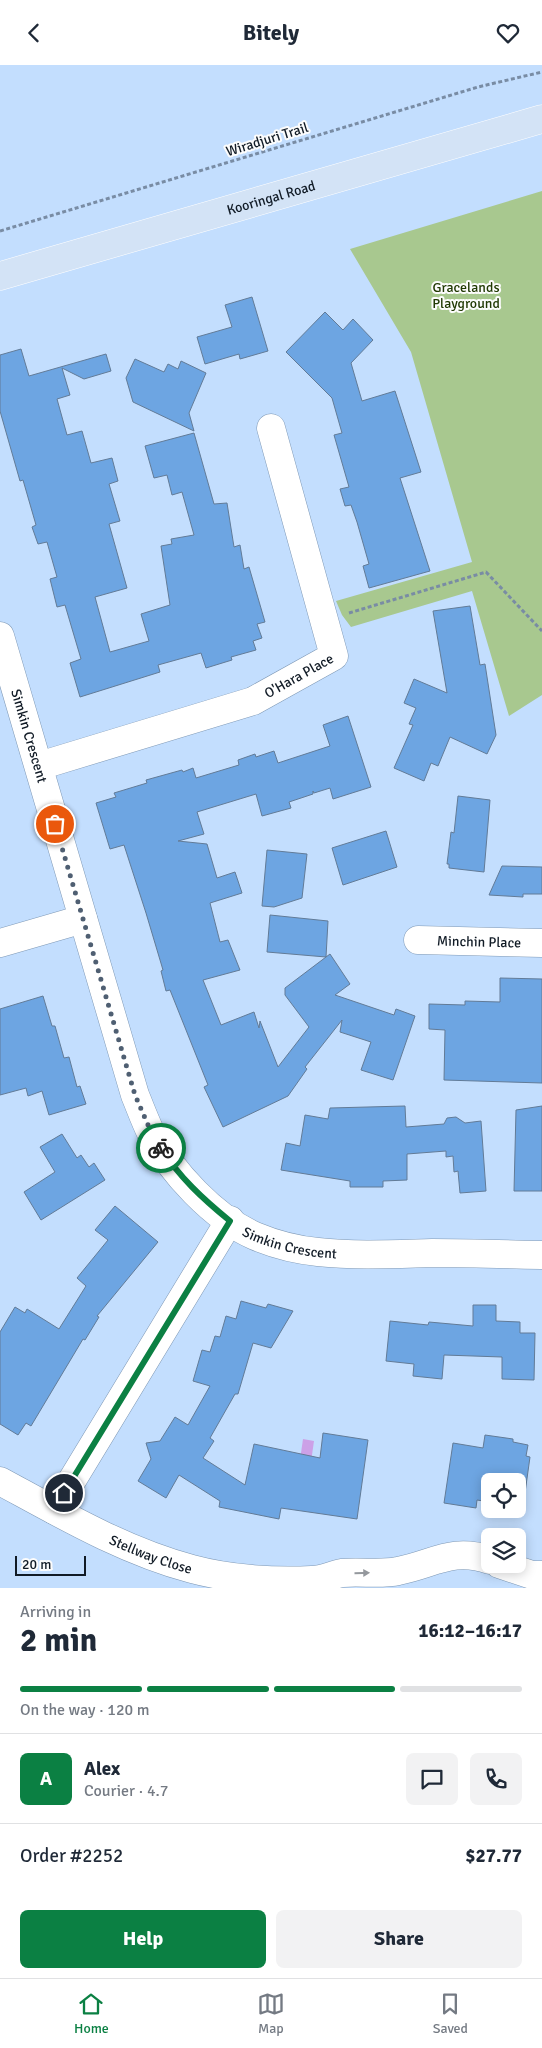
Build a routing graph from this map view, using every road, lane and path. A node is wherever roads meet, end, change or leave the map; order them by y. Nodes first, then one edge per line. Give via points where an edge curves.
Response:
1 (542, 72) edge
2 (542, 119) edge
3 (0, 231) edge
4 (0, 276) edge
5 (271, 428) dead end
6 (324, 621) junction
7 (542, 631) edge
8 (0, 636) edge
9 (39, 766) junction
10 (82, 919) junction
11 (418, 940) dead end
12 (0, 943) edge
13 (542, 943) edge
14 (230, 1221) junction
15 (542, 1255) edge
16 (0, 1481) edge
17 (54, 1510) junction
18 (481, 1558) edge
19 (526, 1573) edge
20 (542, 1575) edge
21 (321, 1584) edge

1 - 3 path, Wiradjuri Trail via 469,90
2 - 4 main road, Kooringal Road
5 - 6 street, O'Hara Place
6 - 7 path via 486,572
6 - 9 street, O'Hara Place via 334,656 253,701
8 - 9 street, Simkin Crescent
9 - 10 street, Simkin Crescent
10 - 12 street
10 - 14 street, Simkin Crescent via 135,1095 152,1134 174,1169
11 - 13 street, Minchin Place
14 - 15 street, Simkin Crescent via 255,1235 316,1252
14 - 17 street
16 - 17 street, Stellway Close
17 - 21 street, Stellway Close via 104,1535 192,1569 245,1578
21 -> 18 street, Stellway Close via 342,1573 396,1571 452,1555
19 - 20 street

